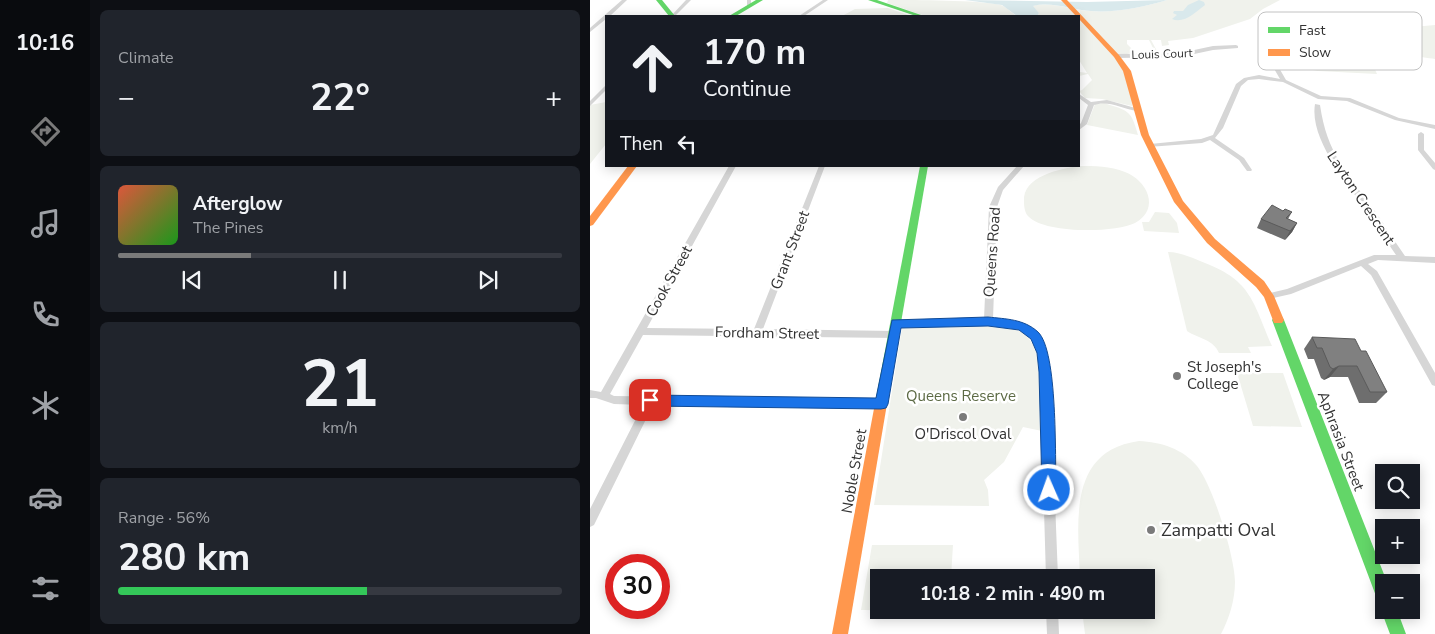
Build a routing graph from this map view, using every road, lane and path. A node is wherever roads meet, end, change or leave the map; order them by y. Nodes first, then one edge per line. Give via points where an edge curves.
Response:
1 (625, 0) edge
2 (658, 0) edge
3 (689, 0) edge
4 (760, 0) edge
5 (826, 0) edge
6 (871, 0) edge
7 (1064, 0) edge
8 (749, 3) edge
9 (607, 15) edge
10 (672, 15) edge
11 (674, 15) edge
12 (733, 15) edge
13 (803, 15) edge
14 (919, 15) edge
15 (1078, 15) edge
16 (605, 17) edge
17 (1080, 17) edge
18 (590, 31) edge
19 (1236, 47) dead end
20 (1117, 56) junction
21 (1278, 70) edge
22 (1284, 81) junction
23 (605, 88) edge
24 (590, 94) edge
25 (1080, 97) edge
26 (1319, 101) junction
27 (590, 104) edge
28 (1091, 104) junction
29 (1136, 109) junction
30 (1080, 127) edge
31 (1435, 128) edge
32 (1423, 130) junction
33 (1211, 138) junction
34 (1150, 146) junction
35 (632, 167) edge
36 (731, 167) edge
37 (822, 167) edge
38 (924, 167) edge
39 (1020, 167) edge
40 (1435, 168) edge
41 (1249, 170) dead end
42 (590, 223) edge
43 (1403, 259) junction
44 (1435, 260) edge
45 (1362, 263) junction
46 (1269, 296) junction
47 (988, 322) junction
48 (895, 329) junction
49 (641, 331) junction
50 (757, 333) junction
51 (1435, 382) edge
52 (590, 394) edge
53 (604, 396) junction
54 (650, 400) junction
55 (881, 404) junction
56 (590, 521) edge
57 (1052, 569) edge
58 (1376, 574) edge
59 (1052, 619) edge
60 (1392, 619) edge
61 (840, 634) edge
62 (1053, 634) edge
63 (1398, 634) edge

1 - 9 street
2 - 10 main road
3 - 11 street
4 - 8 main road
5 - 13 street
6 - 14 main road
7 - 15 main road
8 - 12 main road
16 - 18 street
17 - 20 main road
19 - 20 street, Louis Court via 1213,48 1193,54
20 - 29 main road via 1126,70
21 - 22 street
22 - 26 street
22 - 33 street via 1259,77 1238,85 1220,128
23 - 24 street
23 - 27 street
25 - 28 street
26 - 32 street via 1348,102
26 - 43 street, Layton Crescent via 1319,125 1325,144
28 - 29 street via 1105,101
28 - 30 street
29 - 34 main road
31 - 32 street
32 - 40 street via 1421,150
33 - 34 street
33 - 41 street via 1242,159
34 - 46 main road via 1179,202 1211,241 1260,284
35 - 42 main road
36 - 49 street, Cook Street
37 - 50 street, Grant Street
38 - 48 main road, Noble Street
39 - 47 street, Queens Road via 1000,189 994,207
43 - 44 street
43 - 45 street via 1377,258
45 - 46 street via 1288,292
45 - 51 street via 1374,273
46 - 58 main road, Aphrasia Street
47 - 48 street, Fordham Street
47 - 57 street via 1022,327 1035,336 1043,353
48 - 50 street, Fordham Street
48 - 55 main road, Noble Street
49 - 50 street, Fordham Street
49 - 53 street, Cook Street
52 - 53 street
53 - 54 street via 614,400
54 - 55 street
54 - 56 street
55 - 61 main road, Noble Street
59 - 62 street
60 - 63 main road

